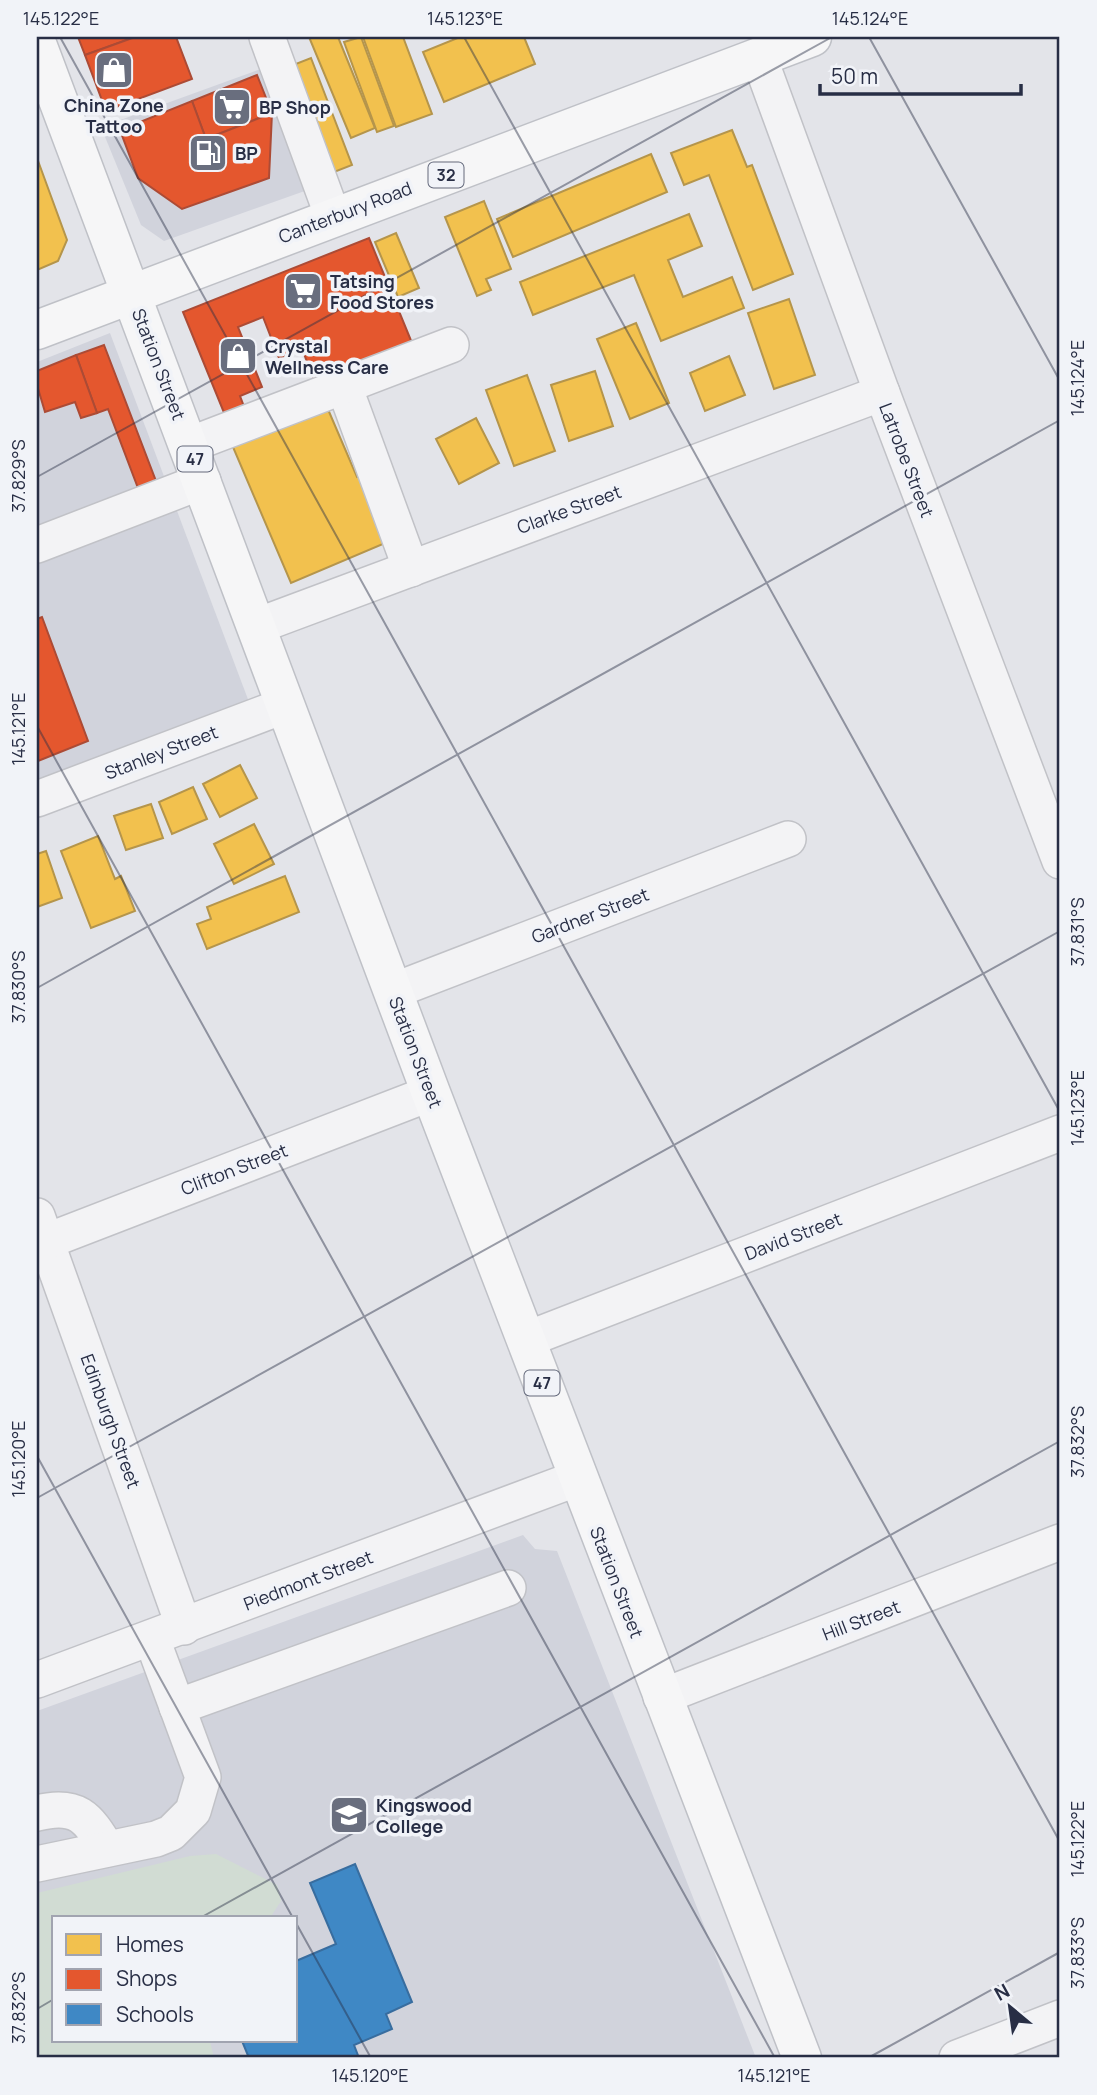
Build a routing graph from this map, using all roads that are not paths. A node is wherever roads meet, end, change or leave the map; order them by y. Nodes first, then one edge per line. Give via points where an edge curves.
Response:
1 (267, 37) edge
2 (812, 37) edge
3 (37, 44) edge
4 (759, 57) junction
5 (47, 103) edge
6 (333, 217) junction
7 (132, 292) junction
8 (37, 330) edge
9 (451, 345) dead end
10 (344, 386) junction
11 (882, 393) junction
12 (189, 445) junction
13 (203, 481) junction
14 (37, 545) edge
15 (411, 569) junction
16 (257, 626) junction
17 (286, 705) junction
18 (37, 799) edge
19 (788, 839) dead end
20 (1060, 861) edge
21 (393, 990) junction
22 (431, 1093) junction
23 (1060, 1133) edge
24 (40, 1234) edge
25 (525, 1340) junction
26 (578, 1478) junction
27 (1060, 1542) edge
28 (508, 1588) dead end
29 (184, 1627) junction
30 (152, 1639) junction
31 (37, 1680) edge
32 (661, 1697) junction
33 (177, 1707) junction
34 (37, 1813) edge
35 (107, 1849) junction
36 (37, 1864) edge
37 (1060, 2018) edge
38 (802, 2058) edge
39 (957, 2058) edge

1 - 6 street
2 - 4 main road, Canterbury Road / 32
3 - 5 main road, Station Street / 47
4 - 6 main road, Canterbury Road / 32
4 - 11 street, Latrobe Street
5 - 7 main road, Station Street / 47
6 - 7 main road, Canterbury Road / 32
7 - 8 main road, Canterbury Road / 32
7 - 12 main road, Station Street / 47
9 - 10 street
10 - 12 street
10 - 15 street
11 - 15 street, Clarke Street
11 - 20 street, Latrobe Street
12 - 13 main road, Station Street / 47
13 - 14 street
13 - 16 main road, Station Street / 47
15 - 16 street, Clarke Street
16 - 17 main road, Station Street / 47
17 - 18 street, Stanley Street
17 - 21 main road, Station Street / 47
19 - 21 street, Gardner Street
21 - 22 main road, Station Street / 47
22 - 24 street, Clifton Street
22 - 25 main road, Station Street / 47
23 - 25 street, David Street
24 - 29 street, Edinburgh Street
25 - 26 main road, Station Street / 47
26 - 29 street, Piedmont Street
26 - 32 main road, Station Street / 47
27 - 32 street, Hill Street
28 - 33 street
29 - 30 street, Piedmont Street
30 - 31 street, Piedmont Street
30 - 33 street
32 - 38 main road, Station Street / 47
33 - 35 street via 203,1777 198,1801 171,1833
34 - 35 street via 57,1809 76,1813 95,1827
35 - 36 street
37 - 39 street

